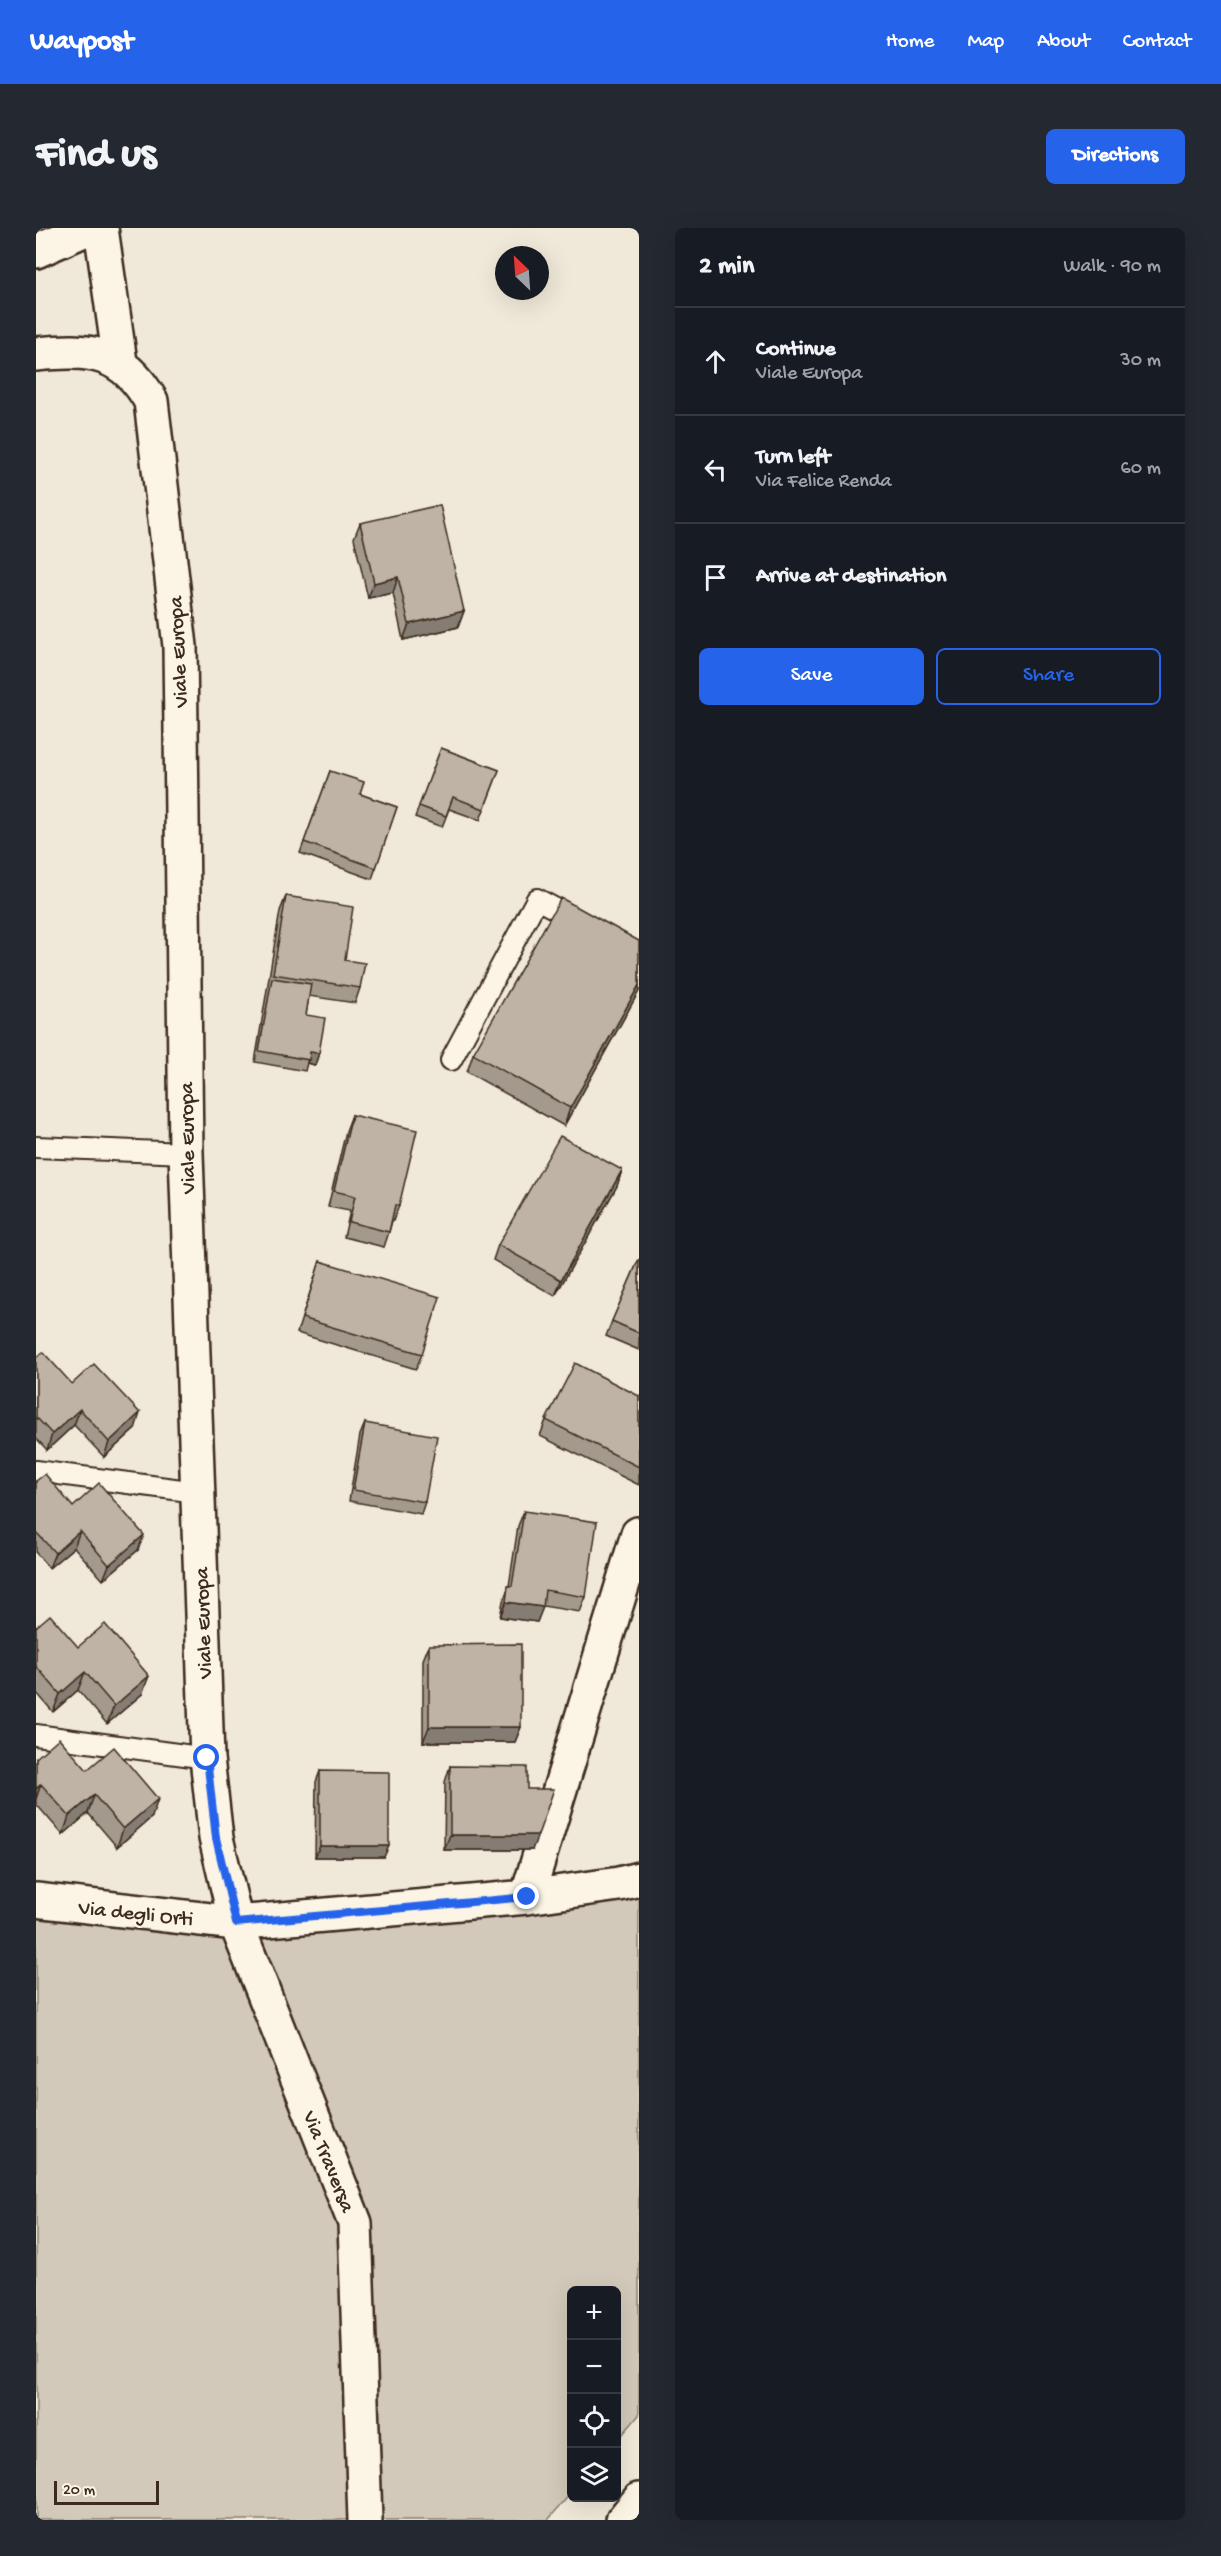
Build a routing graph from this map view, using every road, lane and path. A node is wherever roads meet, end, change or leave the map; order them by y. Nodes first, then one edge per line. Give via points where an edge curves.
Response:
1 (88, 228) edge
2 (101, 228) edge
3 (36, 251) edge
4 (36, 354) edge
5 (120, 362) junction
6 (588, 927) edge
7 (451, 1060) dead end
8 (36, 1147) edge
9 (186, 1153) junction
10 (36, 1471) edge
11 (197, 1492) junction
12 (638, 1534) edge
13 (36, 1735) edge
14 (207, 1758) junction
15 (639, 1879) edge
16 (527, 1897) junction
17 (36, 1900) edge
18 (236, 1923) junction
19 (639, 2500) edge
20 (365, 2520) edge
21 (623, 2520) edge

1 - 3 main road
2 - 5 main road
4 - 5 main road via 76,351
5 - 9 main road, Viale Europa via 139,379 151,401 180,646
6 - 7 lane via 537,899
8 - 9 lane
9 - 11 main road, Viale Europa
10 - 11 lane
11 - 14 main road, Viale Europa
12 - 16 main road
13 - 14 lane
14 - 18 main road, Viale Europa via 216,1838
15 - 16 main road, Via degli Orti
16 - 18 main road, Via degli Orti
17 - 18 main road, Via degli Orti
18 - 20 main road, Via Traversa via 355,2223
19 - 21 main road

